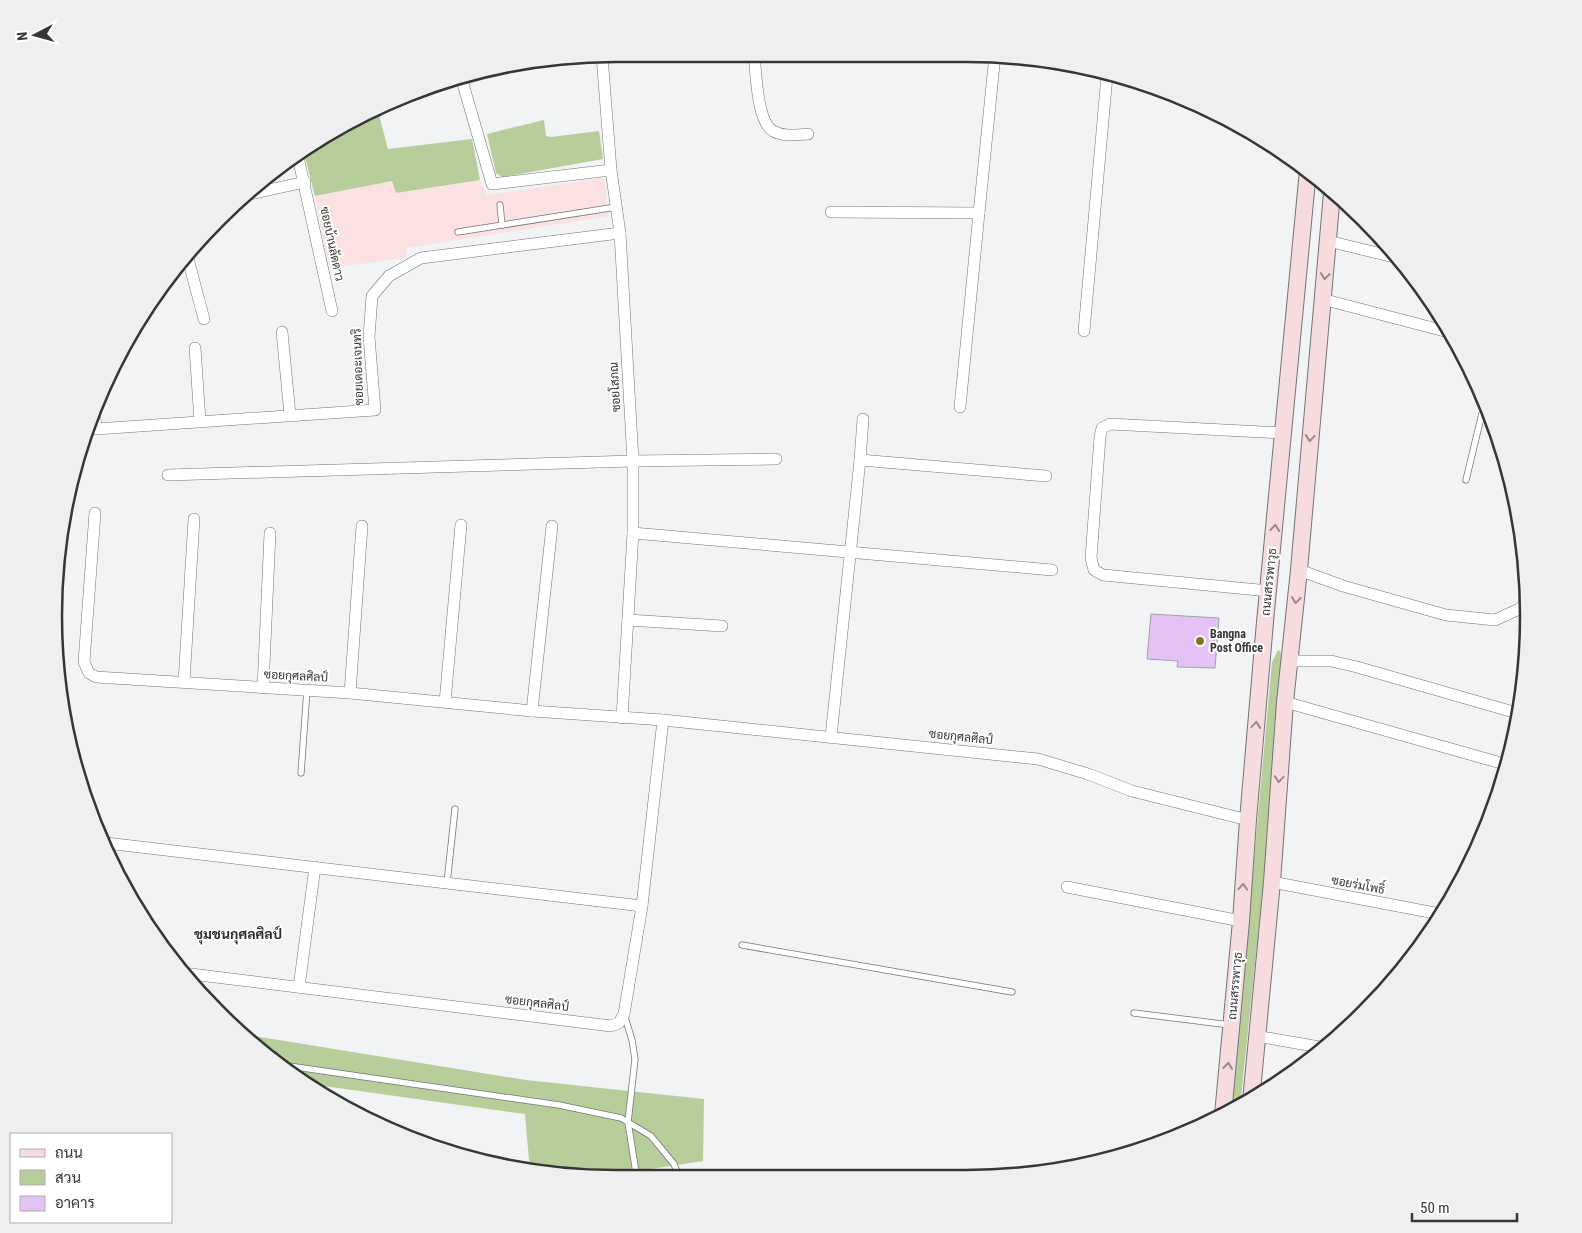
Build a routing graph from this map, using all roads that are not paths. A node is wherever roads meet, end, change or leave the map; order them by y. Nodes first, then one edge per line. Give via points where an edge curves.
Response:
1 (755, 62) edge
2 (603, 63) edge
3 (994, 64) edge
4 (1107, 80) edge
5 (463, 84) edge
6 (808, 134) dead end
7 (300, 163) edge
8 (611, 170) junction
9 (1307, 180) edge
10 (305, 182) junction
11 (261, 192) edge
12 (1331, 200) edge
13 (500, 205) dead end
14 (616, 207) junction
15 (832, 212) dead end
16 (979, 213) junction
17 (502, 225) junction
18 (458, 232) dead end
19 (620, 233) junction
20 (1328, 241) junction
21 (1385, 255) edge
22 (189, 264) edge
23 (1322, 299) junction
24 (332, 311) dead end
25 (204, 319) dead end
26 (1439, 329) edge
27 (1084, 331) dead end
28 (282, 332) dead end
29 (195, 348) dead end
30 (960, 407) dead end
31 (290, 415) junction
32 (1481, 416) edge
33 (863, 419) dead end
34 (200, 421) junction
35 (96, 428) edge
36 (1283, 434) junction
37 (776, 459) dead end
38 (860, 460) junction
39 (633, 461) junction
40 (168, 475) dead end
41 (1046, 476) dead end
42 (1466, 480) dead end
43 (95, 513) dead end
44 (194, 519) dead end
45 (461, 525) dead end
46 (362, 526) dead end
47 (552, 526) dead end
48 (270, 533) dead end
49 (633, 533) junction
50 (851, 552) junction
51 (1052, 570) dead end
52 (1299, 570) junction
53 (1269, 591) junction
54 (1520, 609) edge
55 (628, 620) junction
56 (1265, 622) junction
57 (1294, 624) junction
58 (722, 626) dead end
59 (1289, 661) junction
60 (184, 682) junction
61 (263, 688) junction
62 (307, 690) junction
63 (350, 693) junction
64 (445, 702) junction
65 (1285, 702) junction
66 (532, 711) junction
67 (1511, 711) edge
68 (622, 718) junction
69 (663, 720) junction
70 (831, 738) junction
71 (1500, 763) edge
72 (301, 773) dead end
73 (456, 810) dead end
74 (1248, 820) junction
75 (111, 843) edge
76 (316, 867) junction
77 (1272, 882) junction
78 (447, 883) junction
79 (1067, 887) dead end
80 (642, 906) junction
81 (1433, 913) edge
82 (1241, 921) junction
83 (742, 945) dead end
84 (194, 974) edge
85 (299, 987) junction
86 (1012, 992) dead end
87 (1134, 1013) dead end
88 (624, 1014) junction
89 (1232, 1025) junction
90 (1256, 1036) junction
91 (1315, 1046) edge
92 (294, 1067) edge
93 (1252, 1090) edge
94 (1224, 1106) edge
95 (628, 1122) junction
96 (636, 1170) edge
97 (676, 1170) edge

1 - 6 street via 763,119 772,131 790,136
2 - 8 street, ซอยโสภณ
3 - 16 street
4 - 27 street
5 - 8 street via 492,184
7 - 10 street, ซอยบ้านลัดดาว
8 - 14 street, ซอยโสภณ
9 - 36 main road, ถนนสรรพาวุธ
10 - 11 street
10 - 24 street, ซอยบ้านลัดดาว
12 - 20 main road, ถนนสรรพาวุธ
13 - 17 lane
14 - 17 lane
14 - 19 street, ซอยโสภณ
15 - 16 street
16 - 30 street
17 - 18 lane
19 - 31 street, ซอยเดอะเจนทริ via 422,258 389,276 372,296 369,337 375,410
19 - 39 street, ซอยโสภณ
20 - 21 street
20 -> 23 main road, ถนนสรรพาวุธ
22 - 25 street
23 - 26 street
23 -> 52 main road, ถนนสรรพาวุธ
28 - 31 street
29 - 34 street
31 - 34 street, ซอยเดอะเจนทริ
32 - 42 lane
33 - 38 street
34 - 35 street, ซอยเดอะเจนทริ
53 -> 36 main road, ถนนสรรพาวุธ
36 - 53 street via 1110,424 1102,428 1100,437 1091,558 1094,570 1103,575
37 - 39 street
38 - 41 street
38 - 50 street
39 - 40 street
39 - 49 street, ซอยโสภณ
43 - 60 street, ซอยกุศลศิลป์ via 84,662 88,673 96,677
44 - 60 street
45 - 64 street
46 - 63 street
47 - 66 street
48 - 61 street
49 - 50 street
49 - 55 street, ซอยโสภณ
50 - 51 street
50 - 70 street
52 - 54 street via 1446,615 1496,620
52 -> 57 main road, ถนนสรรพาวุธ
53 - 56 main road, ถนนสรรพาวุธ
55 - 58 street
55 - 68 street, ซอยโสภณ
56 - 57 main road
74 -> 56 main road, ถนนสรรพาวุธ
57 - 59 main road, ถนนสรรพาวุธ
59 - 65 main road, ถนนสรรพาวุธ
59 - 67 street via 1331,661 1357,666
60 - 61 street, ซอยกุศลศิลป์
61 - 62 street, ซอยกุศลศิลป์
62 - 63 street, ซอยกุศลศิลป์
62 - 72 lane
63 - 64 street, ซอยกุศลศิลป์
64 - 66 street, ซอยกุศลศิลป์
65 - 71 street
65 -> 77 main road, ถนนสรรพาวุธ
66 - 68 street, ซอยกุศลศิลป์
68 - 69 street, ซอยกุศลศิลป์
69 - 70 street, ซอยกุศลศิลป์
69 - 80 street
70 - 74 street, ซอยกุศลศิลป์ via 1038,759 1132,791
73 - 78 lane
82 -> 74 main road, ถนนสรรพาวุธ
75 - 76 street
76 - 78 street
76 - 85 street
77 - 81 street, ซอยร่มโพธิ์
77 - 90 main road, ถนนสรรพาวุธ
78 - 80 street
79 - 82 street
80 - 88 street
82 - 89 main road, ถนนสรรพาวุธ
83 - 86 lane
84 - 85 street, ซอยกุศลศิลป์
85 - 88 street, ซอยกุศลศิลป์ via 611,1026 619,1023
87 - 89 lane
88 - 95 lane via 635,1059
94 -> 89 main road, ถนนสรรพาวุธ
90 - 91 street
90 - 93 main road, ถนนสรรพาวุธ
92 - 95 lane via 560,1105
95 - 96 lane
95 - 97 lane via 651,1136

